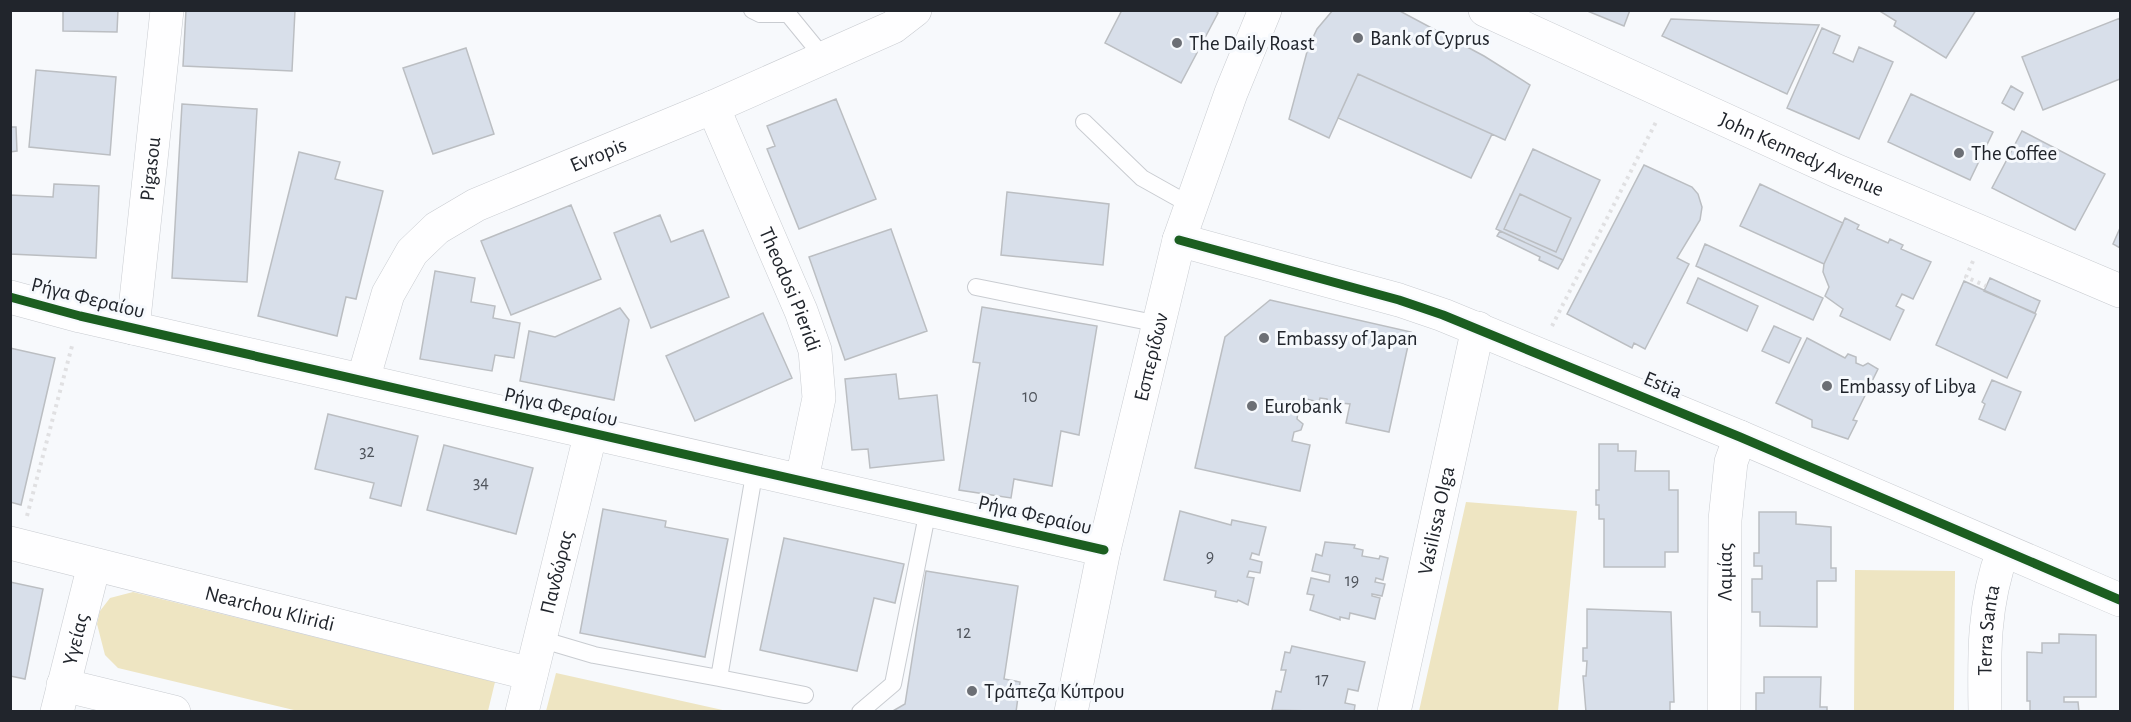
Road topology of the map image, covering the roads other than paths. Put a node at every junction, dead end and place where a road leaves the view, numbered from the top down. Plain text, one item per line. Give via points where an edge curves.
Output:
1 (167, 10) edge
2 (752, 10) edge
3 (1265, 10) edge
4 (1485, 10) edge
5 (896, 16) edge
6 (824, 58) junction
7 (713, 107) junction
8 (1084, 122) dead end
9 (1192, 206) junction
10 (1179, 240) junction
11 (976, 286) dead end
12 (2121, 291) edge
13 (10, 297) edge
14 (1159, 324) junction
15 (133, 328) junction
16 (1478, 328) junction
17 (363, 380) junction
18 (591, 432) junction
19 (1740, 437) junction
20 (755, 469) junction
21 (802, 479) junction
22 (928, 510) junction
23 (15, 544) edge
24 (1104, 549) junction
25 (2002, 550) junction
26 (93, 566) junction
27 (2121, 600) edge
28 (540, 639) junction
29 (531, 674) junction
30 (718, 678) junction
31 (805, 695) dead end
32 (60, 698) edge
33 (174, 711) edge
34 (522, 711) edge
35 (860, 711) edge
36 (1071, 711) edge
37 (1394, 711) edge
38 (1724, 711) edge
39 (1985, 711) edge

1 - 15 street, Pigasou
2 - 6 lane via 760,14 788,14
3 - 9 street, Εσπερίδων
4 - 12 street, John Kennedy Avenue via 1837,171
5 - 6 street, Evropis
6 - 7 street, Evropis
7 - 17 street, Evropis via 476,205 436,228 412,252 388,294
7 - 21 street, Theodosi Pieridi via 815,350 819,398
8 - 9 lane via 1142,178
9 - 10 street, Εσπερίδων
10 - 14 street, Εσπερίδων
10 - 16 street, Estia via 1399,300
11 - 14 lane
13 - 15 street, Ρήγα Φεραίου
14 - 24 street, Εσπερίδων
15 - 17 street, Ρήγα Φεραίου
16 - 19 street, Estia
16 - 37 street, Vasilissa Olga
17 - 18 street, Ρήγα Φεραίου
18 - 20 street, Ρήγα Φεραίου
18 - 28 street, Πανδώρας
19 - 25 street, Estia
19 - 38 street, Λαμίας via 1731,462 1725,520
20 - 21 street, Ρήγα Φεραίου
20 - 30 lane
21 - 22 street, Ρήγα Φεραίου
22 - 24 street, Ρήγα Φεραίου
22 - 35 lane via 893,684
23 - 26 street, Nearchou Kliridi
24 - 36 street, Εσπερίδων
25 - 27 street, Estia
25 - 39 street, Terra Santa via 1988,602
26 - 29 street, Nearchou Kliridi
26 - 32 street, Υγείας
28 - 29 street, Πανδώρας
28 - 30 lane via 594,655
29 - 34 street, Πανδώρας
30 - 31 lane
32 - 33 street

